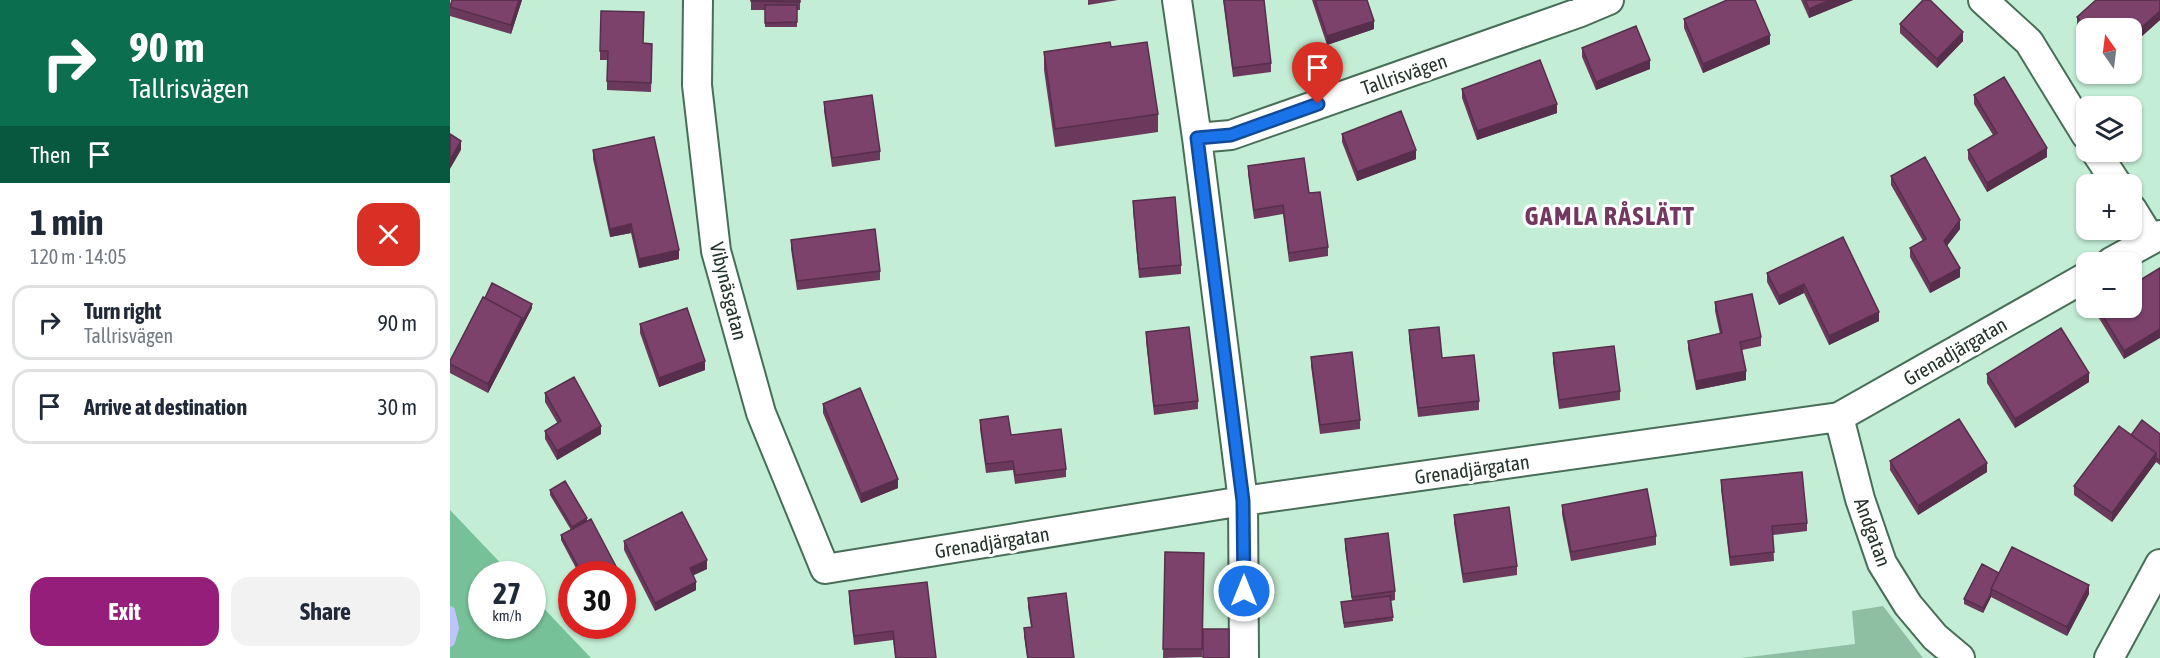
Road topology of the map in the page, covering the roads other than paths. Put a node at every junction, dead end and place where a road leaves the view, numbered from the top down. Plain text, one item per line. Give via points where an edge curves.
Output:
1 (698, 0) edge
2 (1177, 0) edge
3 (1609, 0) edge
4 (1983, 0) edge
5 (2076, 118) edge
6 (1197, 138) junction
7 (2142, 221) edge
8 (2155, 237) edge
9 (2129, 252) edge
10 (2076, 283) edge
11 (1839, 417) junction
12 (1243, 501) junction
13 (2160, 564) edge
14 (825, 569) joint
15 (1244, 658) edge
16 (1960, 658) edge
17 (2109, 658) edge

1 - 14 street, Vibynäsgatan via 697,85 716,251 762,413
2 - 6 street
3 - 6 street, Tallrisvägen via 1231,135
4 - 5 street via 2030,42
6 - 12 street
7 - 8 street
8 - 9 street
10 - 11 street, Grenadjärgatan
11 - 12 street, Grenadjärgatan
11 - 16 street, Andgatan via 1860,499 1882,563 1908,605 1935,637
12 - 14 street, Grenadjärgatan
12 - 15 street
13 - 17 street

